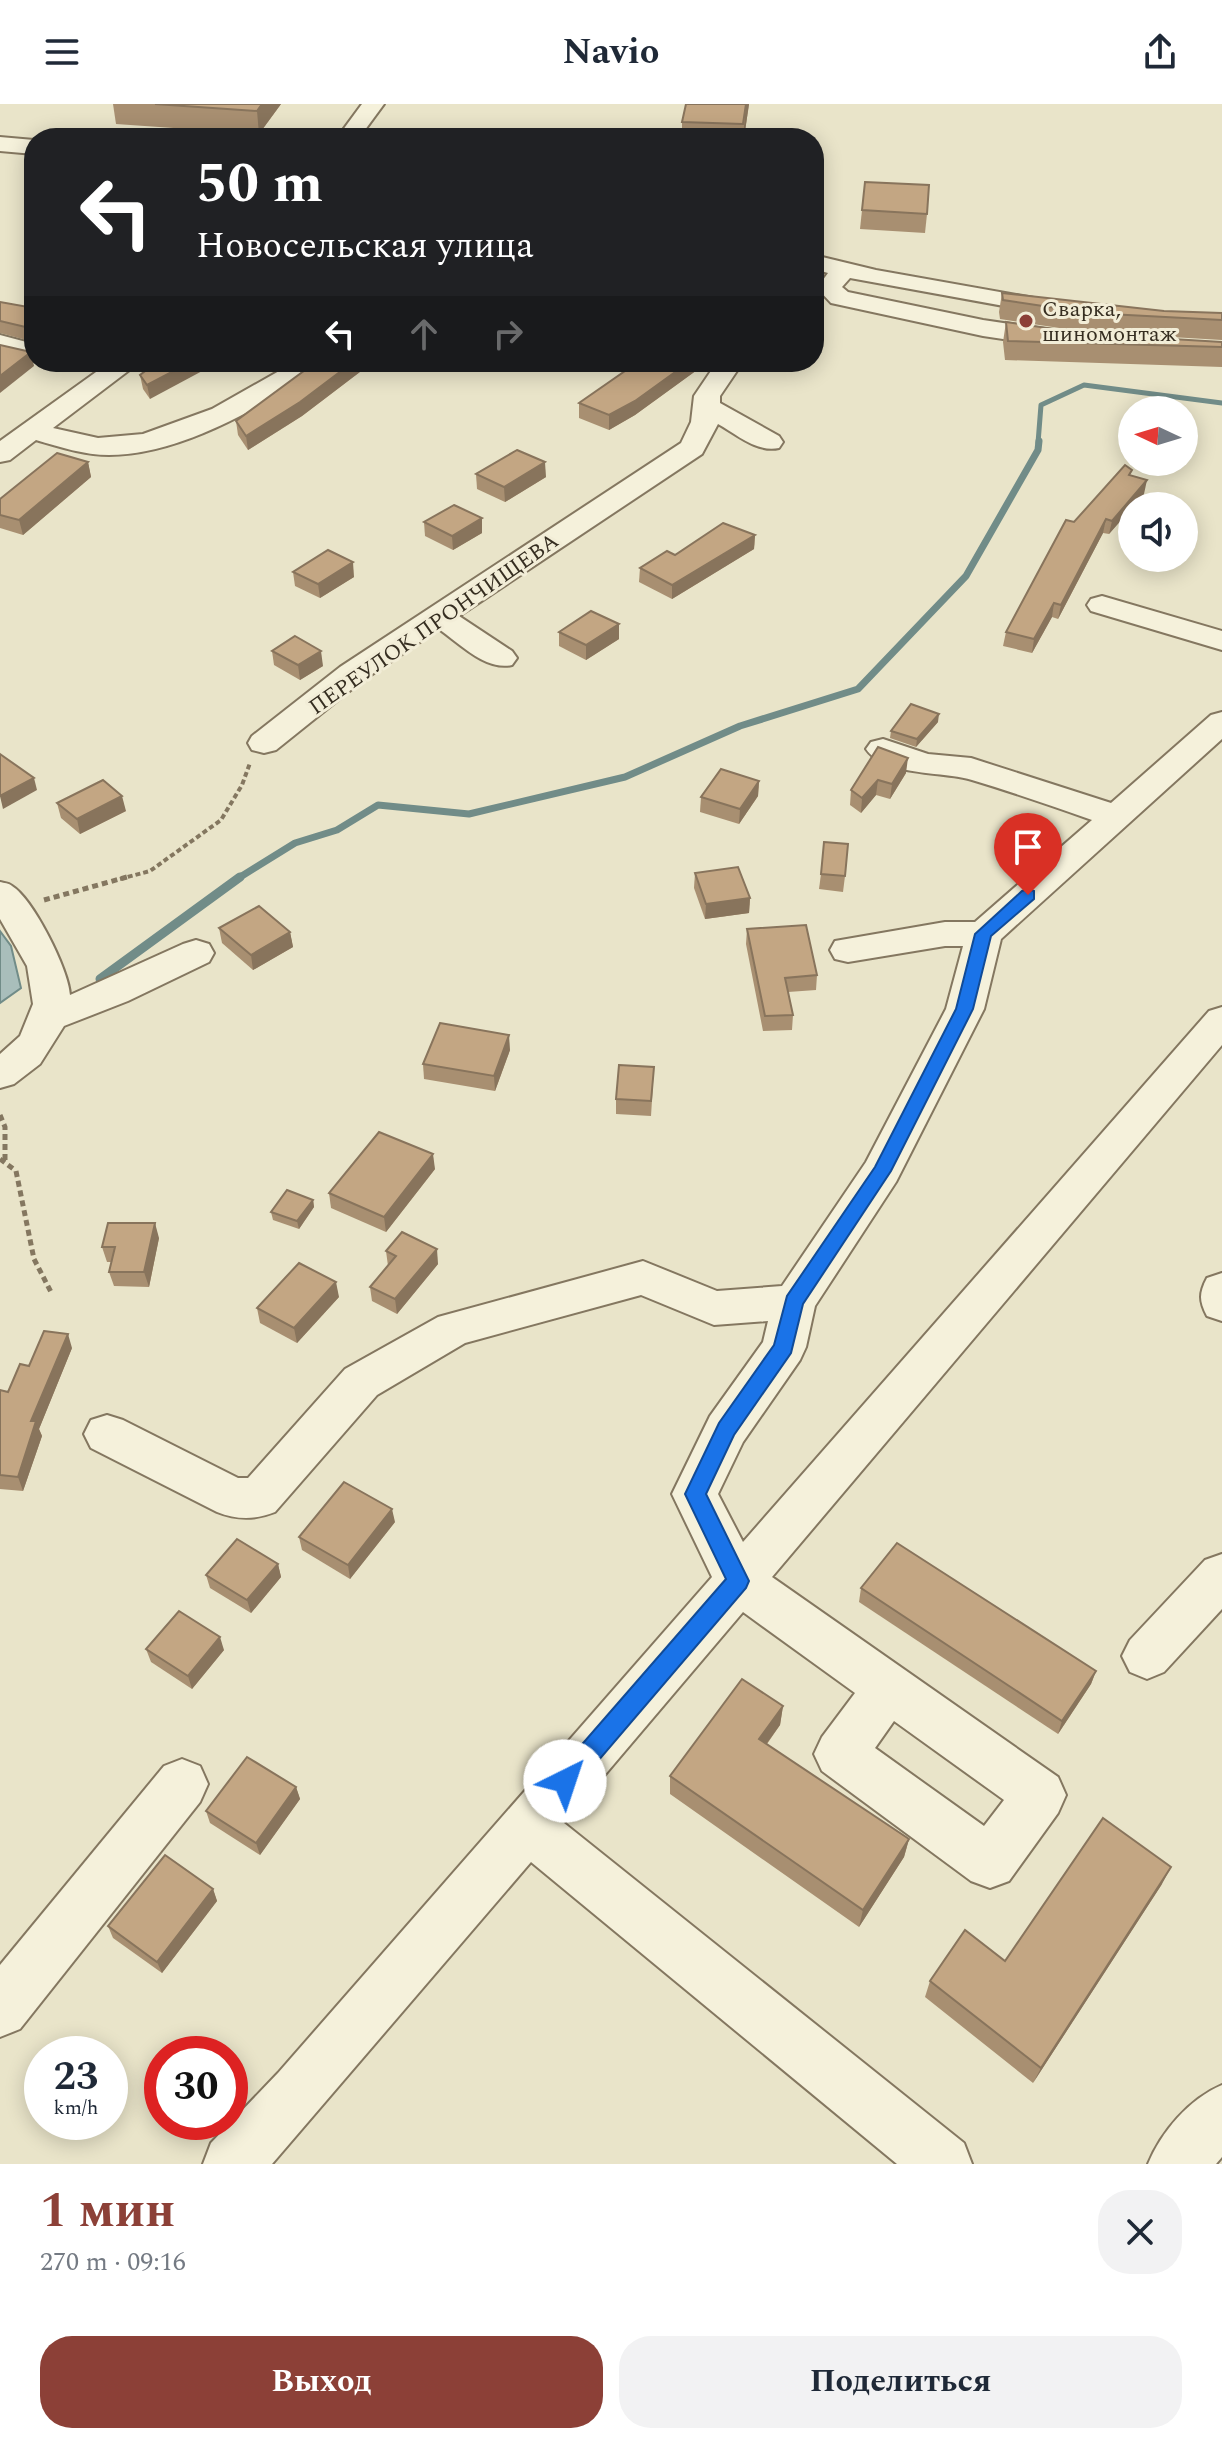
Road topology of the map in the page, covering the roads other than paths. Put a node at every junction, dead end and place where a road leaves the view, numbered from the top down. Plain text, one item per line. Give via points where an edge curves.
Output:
1 (373, 104) edge
2 (355, 128) edge
3 (0, 144) edge
4 (24, 146) edge
5 (0, 165) edge
6 (24, 166) edge
7 (824, 264) edge
8 (844, 269) junction
9 (1078, 311) edge
10 (0, 343) edge
11 (1086, 343) edge
12 (24, 349) edge
13 (113, 372) edge
14 (298, 372) edge
15 (723, 372) edge
16 (706, 406) junction
17 (30, 430) junction
18 (769, 442) dead end
19 (0, 454) edge
20 (1102, 605) dead end
21 (438, 615) junction
22 (1222, 641) edge
23 (501, 658) dead end
24 (1222, 722) edge
25 (264, 743) road end
26 (883, 749) edge
27 (1116, 816) junction
28 (17, 898) edge
29 (984, 934) junction
30 (848, 950) dead end
31 (196, 953) dead end
32 (48, 1018) junction
33 (1222, 1020) edge
34 (0, 1074) edge
35 (1222, 1290) edge
36 (794, 1302) junction
37 (1222, 1304) edge
38 (107, 1434) dead end
39 (1222, 1575) edge
40 (738, 1581) junction
41 (1147, 1656) dead end
42 (887, 1690) dead end
43 (182, 1784) dead end
44 (527, 1826) junction
45 (0, 2009) edge
46 (1220, 2122) edge
47 (232, 2164) edge
48 (943, 2164) edge
49 (1177, 2164) edge

1 - 2 street
3 - 4 street
5 - 6 street
7 - 8 street
8 - 9 street
8 - 11 street via 829,288 840,298
10 - 12 street
13 - 17 street
14 - 17 street via 222,414 120,446 90,445
15 - 16 street, ПЕРЕУЛОК ПРОНЧИЩЕВА
16 - 18 street
16 - 21 street, ПЕРЕУЛОК ПРОНЧИЩЕВА via 705,422 692,448
17 - 19 street
20 - 22 street
21 - 23 street
21 - 25 street, ПЕРЕУЛОК ПРОНЧИЩЕВА via 351,674
24 - 27 street
26 - 27 street via 923,764 971,768
27 - 29 street
28 - 32 street via 43,952 53,994
29 - 30 street via 945,934
29 - 36 street via 965,1009 882,1171
31 - 32 street
32 - 34 street via 33,1047
33 - 40 street
35 - 37 street
36 - 38 street via 714,1308 643,1278 453,1329 361,1382 259,1498 233,1498
36 - 40 street via 784,1347 726,1430 695,1494
39 - 41 street
40 - 42 street
40 - 44 street
43 - 45 street
44 - 47 street
44 - 48 street
46 - 49 street

